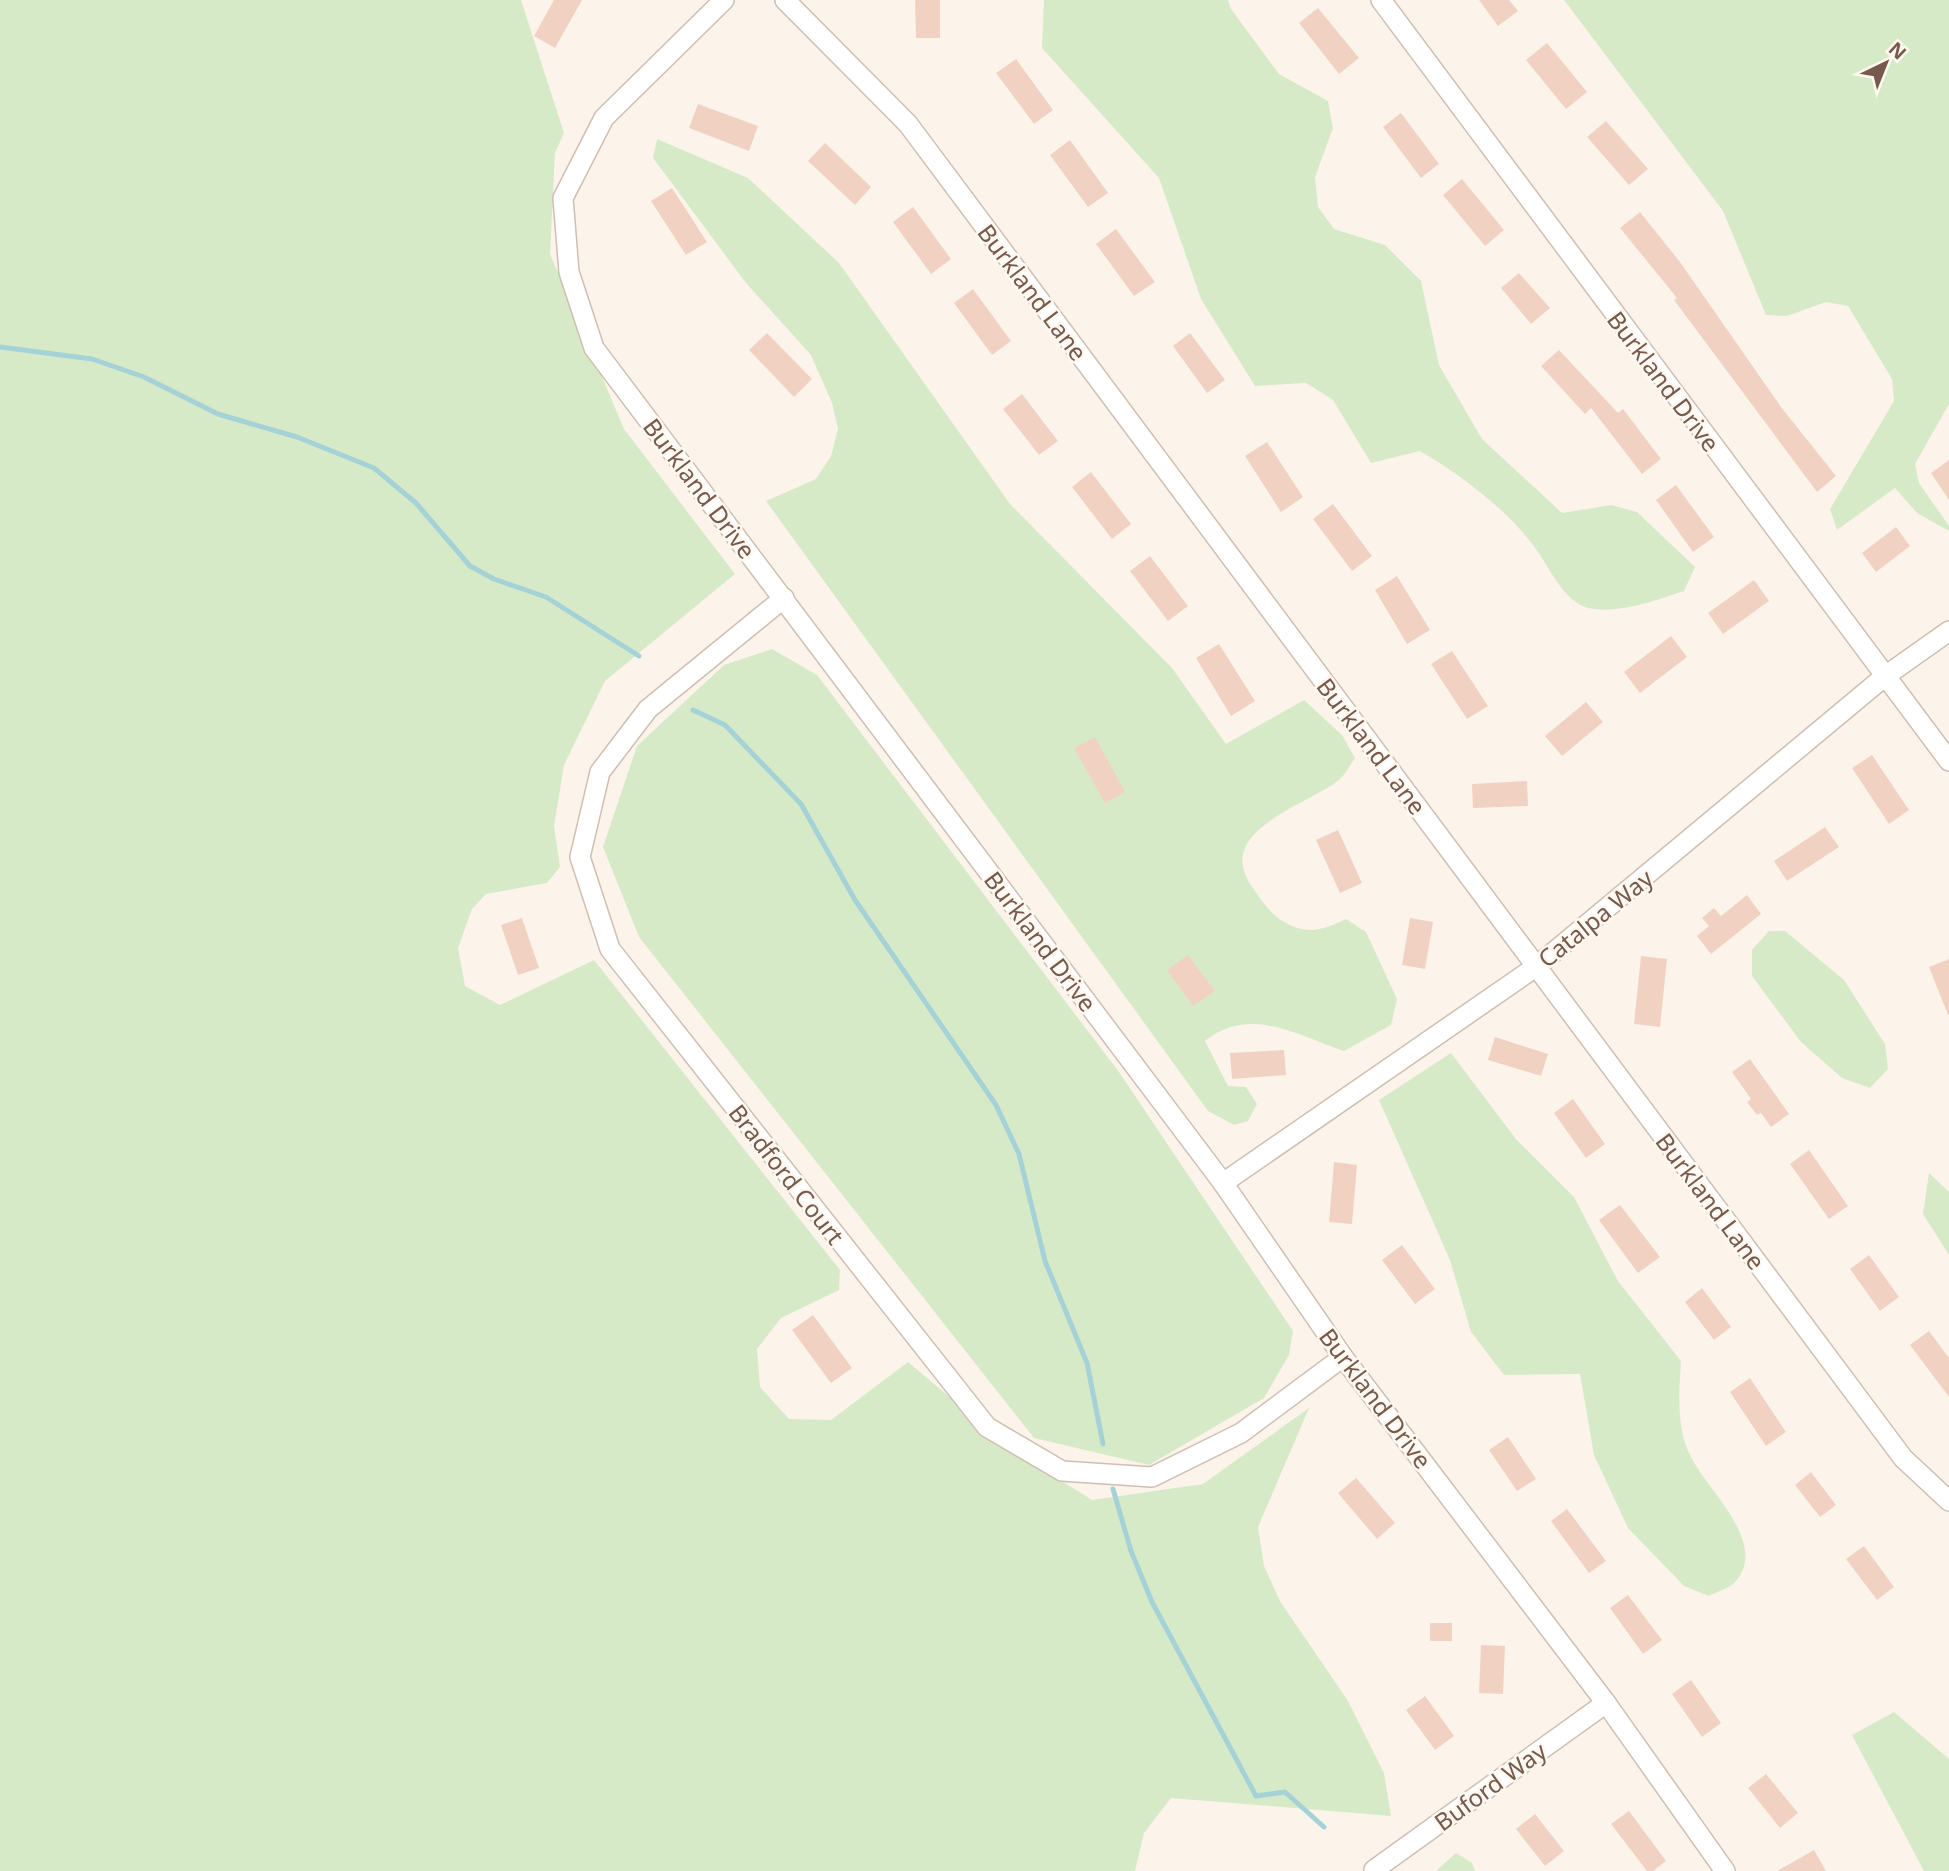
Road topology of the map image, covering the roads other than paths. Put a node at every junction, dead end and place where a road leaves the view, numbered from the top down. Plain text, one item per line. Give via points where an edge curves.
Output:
1 (724, 0) edge
2 (785, 0) edge
3 (1381, 0) edge
4 (784, 598) junction
5 (1949, 631) edge
6 (1884, 677) junction
7 (1949, 761) edge
8 (1537, 966) junction
9 (1223, 1183) junction
10 (1343, 1357) junction
11 (1949, 1502) edge
12 (1606, 1703) junction
13 (1374, 1870) edge
14 (1725, 1871) edge

1 - 4 street, Burkland Drive via 604,118 563,198 569,272 594,348
2 - 8 street, Burkland Lane via 908,124
3 - 6 street, Burkland Drive
4 - 9 street, Burkland Drive
4 - 10 street, Bradford Court via 648,709 600,772 580,858 610,949 987,1427 1062,1471 1152,1477 1241,1433
5 - 6 street, Catalpa Way
6 - 7 street, Burkland Drive
6 - 8 street, Catalpa Way
8 - 9 street, Catalpa Way
8 - 11 street, Burkland Lane via 1903,1458
9 - 10 street, Burkland Drive
10 - 12 street, Burkland Drive
12 - 13 street, Buford Way
12 - 14 street, Burkland Drive

